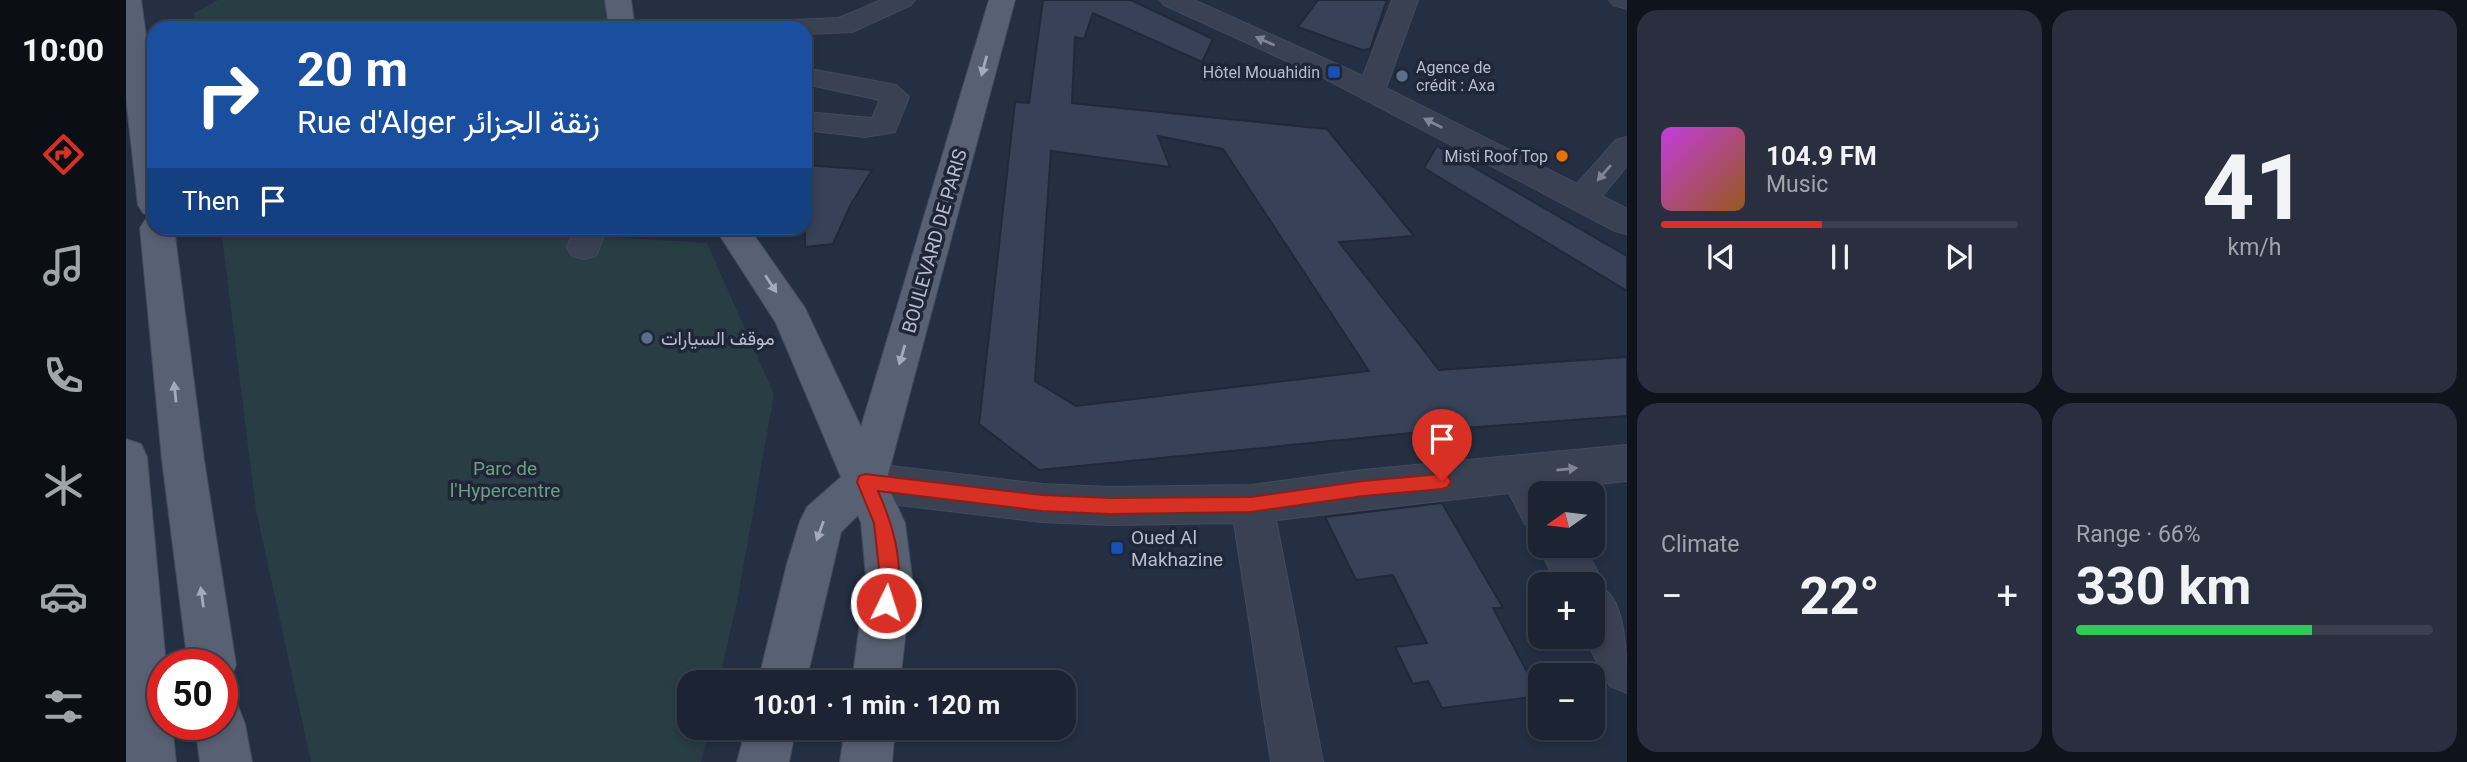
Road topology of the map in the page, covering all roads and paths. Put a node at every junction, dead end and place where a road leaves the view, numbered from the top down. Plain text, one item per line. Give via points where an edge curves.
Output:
1 (128, 0) edge
2 (618, 0) edge
3 (902, 0) edge
4 (1173, 0) edge
5 (1405, 0) edge
6 (996, 1) edge
7 (621, 21) edge
8 (812, 26) edge
9 (812, 77) edge
10 (1371, 91) junction
11 (812, 122) edge
12 (1627, 147) edge
13 (147, 150) edge
14 (1581, 200) junction
15 (1627, 223) edge
16 (158, 235) edge
17 (737, 235) edge
18 (126, 457) edge
19 (1627, 463) edge
20 (1567, 481) edge
21 (865, 482) junction
22 (1528, 492) edge
23 (1251, 505) junction
24 (1605, 629) edge
25 (210, 649) edge
26 (1627, 669) edge
27 (785, 670) edge
28 (877, 670) edge
29 (223, 740) edge
30 (769, 740) edge
31 (869, 740) edge
32 (150, 762) edge
33 (226, 762) edge
34 (764, 762) edge
35 (866, 762) edge
36 (1297, 762) edge

1 - 13 main road
2 - 7 main road
3 - 8 street via 843,26
10 -> 4 street
5 - 10 street
6 -> 21 main road, BOULEVARD DE PARIS
9 - 11 street via 886,91 895,97 884,125 865,128
14 -> 10 street
12 -> 14 street
14 - 15 street
25 -> 16 main road
17 -> 21 main road via 792,318
18 - 32 main road
20 -> 19 street
21 - 23 street via 1042,503
21 -> 27 main road via 822,521
21 - 28 main road via 883,523 889,577
22 - 23 street via 1363,489
23 - 36 street
24 - 26 street
29 - 33 main road
30 - 34 main road
31 - 35 main road

